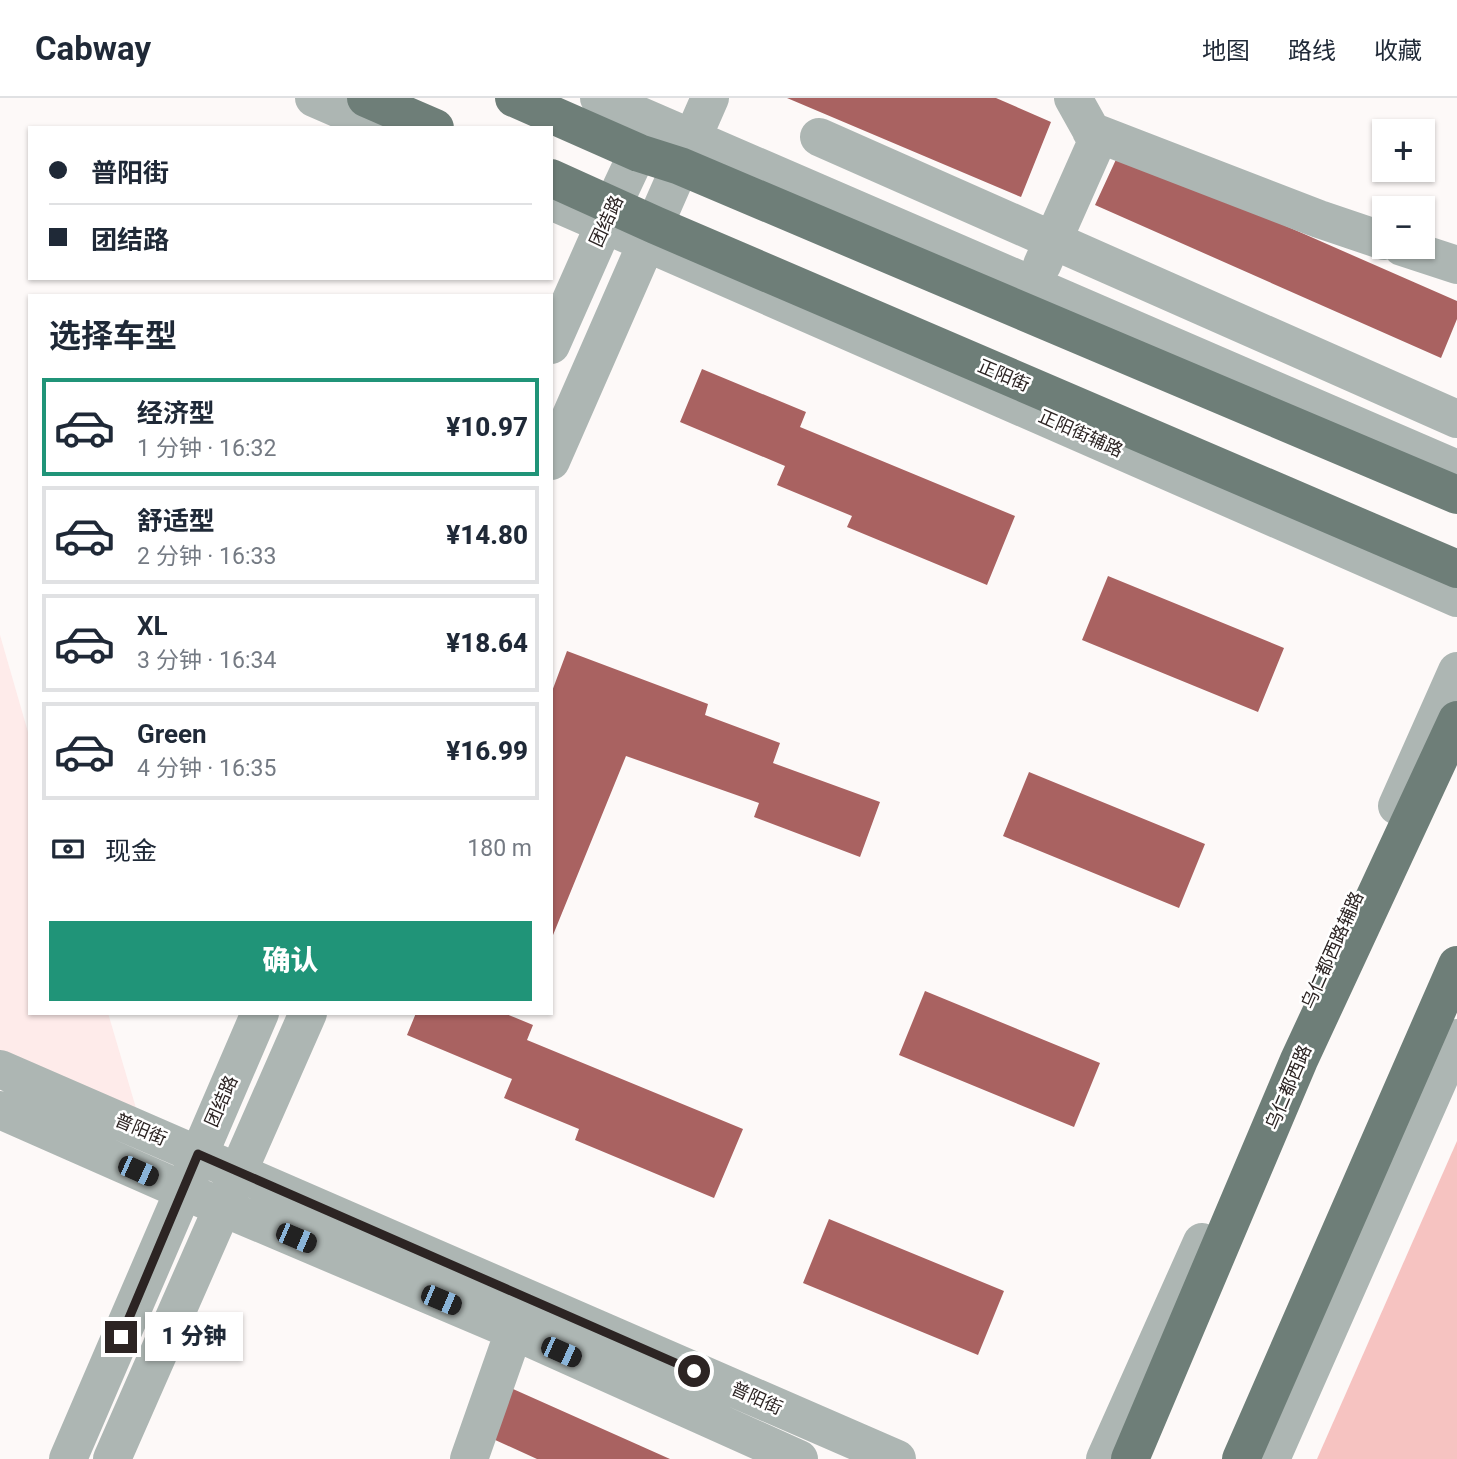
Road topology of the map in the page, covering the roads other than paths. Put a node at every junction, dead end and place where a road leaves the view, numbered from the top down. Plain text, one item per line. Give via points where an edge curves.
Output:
1 (314, 98) edge
2 (366, 98) edge
3 (514, 98) edge
4 (599, 98) edge
5 (710, 98) edge
6 (1082, 114) edge
7 (652, 124) edge
8 (378, 126) edge
9 (430, 126) edge
10 (819, 138) dead end
11 (686, 152) junction
12 (553, 179) edge
13 (553, 201) edge
14 (608, 215) junction
15 (651, 234) junction
16 (1372, 237) edge
17 (1053, 241) junction
18 (1435, 258) edge
19 (1457, 265) edge
20 (1033, 286) junction
21 (553, 340) edge
22 (1457, 419) edge
23 (553, 456) edge
24 (1457, 469) edge
25 (1457, 495) edge
26 (1457, 569) edge
27 (1457, 598) edge
28 (1457, 671) edge
29 (1457, 720) edge
30 (1457, 965) edge
31 (259, 1015) edge
32 (307, 1015) edge
33 (1457, 1038) edge
34 (0, 1069) edge
35 (0, 1110) edge
36 (198, 1154) junction
37 (238, 1172) junction
38 (184, 1191) junction
39 (223, 1208) junction
40 (514, 1331) junction
41 (68, 1459) edge
42 (113, 1459) edge
43 (468, 1459) edge
44 (799, 1459) edge
45 (897, 1459) edge
46 (1105, 1459) edge
47 (1130, 1459) edge
48 (1241, 1459) edge
49 (1271, 1459) edge

1 - 8 street
2 - 9 main road
3 - 7 main road
4 - 7 street
5 - 11 street
6 - 16 street via 1319,219
6 - 17 street via 1097,141
7 - 11 main road
7 - 14 street, 团结路
10 - 17 street
11 - 15 street
11 - 20 street
11 - 25 main road
12 - 14 main road, 正阳街
13 - 14 street
14 - 15 main road, 正阳街
14 - 21 street, 团结路
15 - 23 street
15 - 26 main road, 正阳街
15 - 27 street, 正阳街辅路
17 - 20 street
17 - 22 street
18 - 19 street
20 - 24 street
28 - 46 street, 乌仁都西路辅路
29 - 47 main road, 乌仁都西路 via 1299,1060
30 - 48 main road
31 - 36 street, 团结路
32 - 37 street
33 - 49 street
34 - 36 street, 普阳街
35 - 38 street
36 - 37 street, 普阳街
36 - 38 street, 团结路
37 - 39 street
37 - 45 street, 普阳街
38 - 39 street
38 - 41 street, 团结路
39 - 40 street
39 - 42 street
40 - 43 street
40 - 44 street

